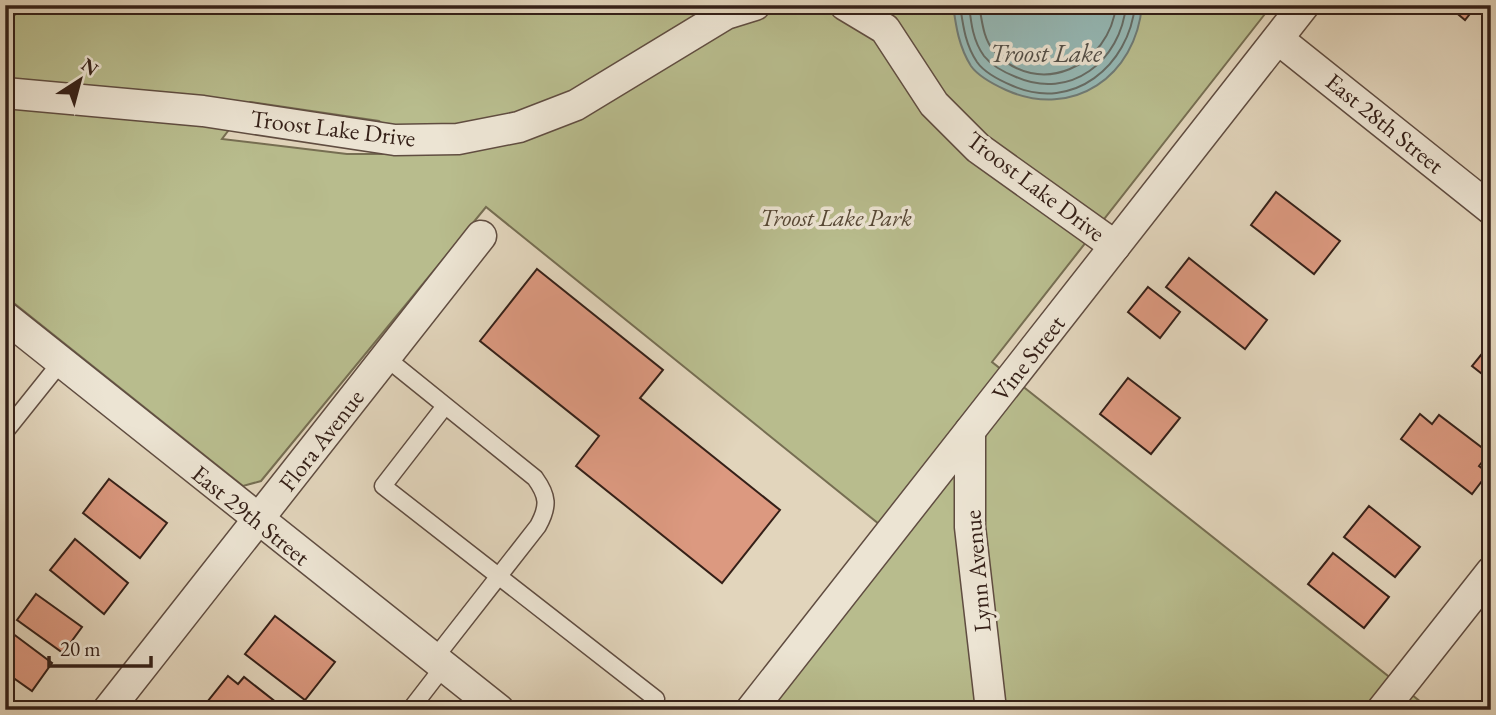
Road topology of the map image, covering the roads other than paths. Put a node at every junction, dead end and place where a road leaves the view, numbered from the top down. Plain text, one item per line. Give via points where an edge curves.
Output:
1 (755, 5) edge
2 (845, 5) edge
3 (1304, 5) edge
4 (1278, 38) junction
5 (5, 93) edge
6 (1491, 209) edge
7 (481, 236) dead end
8 (1115, 246) junction
9 (5, 317) edge
10 (385, 357) junction
11 (61, 362) junction
12 (445, 406) junction
13 (970, 431) junction
14 (5, 432) edge
15 (257, 520) junction
16 (1491, 572) edge
17 (499, 575) junction
18 (439, 663) junction
19 (656, 699) dead end
20 (108, 710) edge
21 (410, 710) edge
22 (499, 710) edge
23 (751, 710) edge
24 (991, 710) edge
25 (1382, 710) edge

1 - 5 street, Troost Lake Drive via 726,13 576,105 519,127 458,139 395,140 203,111
2 - 8 street, Troost Lake Drive via 885,29 934,104 978,148
3 - 4 street, Vine Street
4 - 6 street, East 28th Street
4 - 8 street, Vine Street
7 - 10 street, Flora Avenue
8 - 13 street, Vine Street
9 - 11 street, East 29th Street
10 - 12 lane
10 - 15 street, Flora Avenue
11 - 14 lane
11 - 15 street, East 29th Street
12 - 17 lane via 535,478 547,493 546,511 538,526
12 - 17 lane via 383,486
13 - 23 street, Vine Street
13 - 24 street, Lynn Avenue via 970,527
15 - 18 street, East 29th Street
15 - 20 street, Flora Avenue
16 - 25 street
17 - 18 lane
17 - 19 lane
18 - 21 lane
18 - 22 street, East 29th Street

